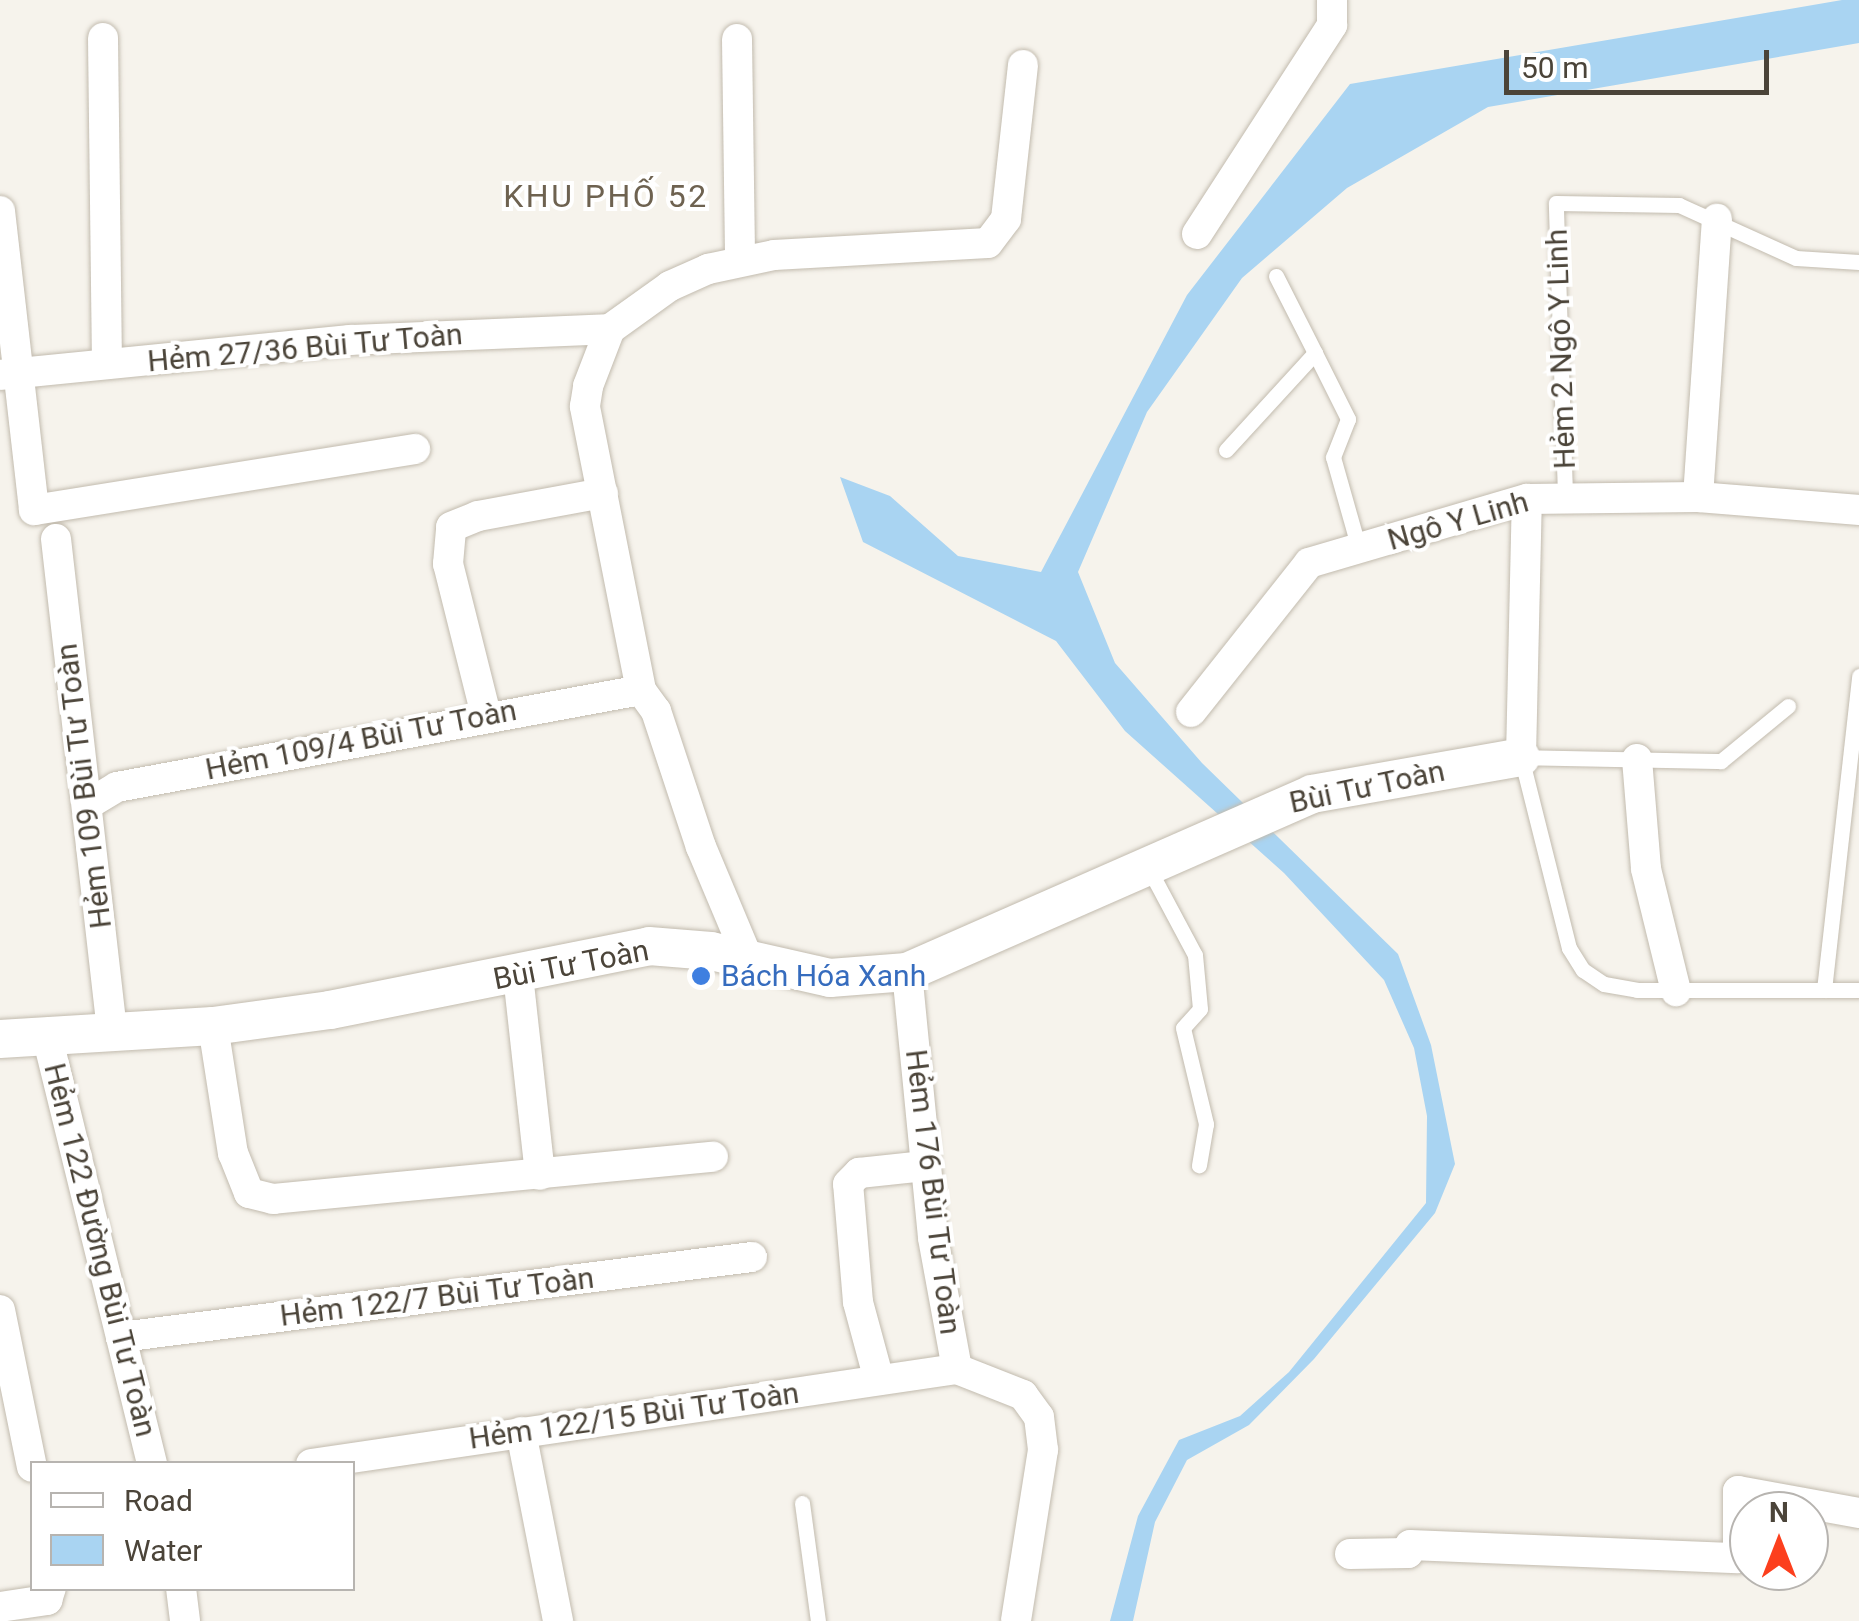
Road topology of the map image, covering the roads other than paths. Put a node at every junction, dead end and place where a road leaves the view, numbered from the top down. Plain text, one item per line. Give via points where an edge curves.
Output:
1 (1332, 0) edge
2 (103, 38) dead end
3 (737, 40) dead end
4 (1023, 66) dead end
5 (0, 211) edge
6 (1717, 219) junction
7 (1197, 234) dead end
8 (740, 260) junction
9 (1859, 262) edge
10 (1276, 276) dead end
11 (610, 328) junction
12 (1315, 353) junction
13 (107, 364) junction
14 (9, 374) edge
15 (415, 449) dead end
16 (1226, 450) dead end
17 (603, 493) junction
18 (1565, 495) junction
19 (1698, 498) junction
20 (1527, 499) junction
21 (1859, 510) edge
22 (56, 539) dead end
23 (1359, 549) junction
24 (1859, 676) edge
25 (640, 690) junction
26 (1788, 706) dead end
27 (1191, 712) dead end
28 (486, 715) junction
29 (1521, 757) junction
30 (1636, 759) junction
31 (87, 805) junction
32 (1155, 860) junction
33 (749, 961) junction
34 (906, 972) junction
35 (518, 975) junction
36 (1824, 990) junction
37 (1859, 990) edge
38 (1676, 991) junction
39 (213, 1026) junction
40 (112, 1032) junction
41 (48, 1036) junction
42 (0, 1040) edge
43 (713, 1157) dead end
44 (1200, 1165) dead end
45 (925, 1166) junction
46 (540, 1175) junction
47 (752, 1258) dead end
48 (0, 1310) edge
49 (121, 1337) junction
50 (957, 1369) junction
51 (879, 1380) junction
52 (521, 1432) junction
53 (31, 1461) edge
54 (151, 1461) edge
55 (331, 1461) edge
56 (802, 1503) dead end
57 (1859, 1513) edge
58 (1350, 1554) dead end
59 (50, 1591) edge
60 (181, 1591) edge
61 (0, 1607) edge
62 (1018, 1610) edge
63 (184, 1621) edge
64 (558, 1621) edge
65 (818, 1621) edge

1 - 7 street via 1332,25
2 - 13 street
3 - 8 street
4 - 8 street via 1000,232 988,243
5 - 14 street
6 - 9 lane via 1796,258
6 - 18 lane, Hẻm 2 Ngô Y Linh via 1679,206 1556,203
6 - 19 street
8 - 11 street via 670,286
10 - 12 lane
11 - 13 street, Hẻm 27/36 Bùi Tư Toàn via 350,340
11 - 17 street via 585,406
12 - 16 lane
12 - 23 lane via 1348,418 1333,458
13 - 14 street, Hẻm 27/36 Bùi Tư Toàn
14 - 15 street via 34,510
17 - 25 street
17 - 28 street via 478,516 452,528 448,564
18 - 19 street, Ngô Y Linh
18 - 20 street, Ngô Y Linh
19 - 21 street, Ngô Y Linh
20 - 23 street, Ngô Y Linh
20 - 29 street
22 - 31 street, Hẻm 109 Bùi Tư Toàn
23 - 27 street, Ngô Y Linh via 1309,564
24 - 36 lane
25 - 28 street, Hẻm 109/4 Bùi Tư Toàn
25 - 33 street via 656,710 700,846
26 - 30 lane via 1721,760
28 - 31 street, Hẻm 109/4 Bùi Tư Toàn via 117,787
29 - 30 lane
29 - 32 street, Bùi Tư Toàn via 1346,786 1274,808
29 - 38 lane via 1576,959 1604,984
30 - 38 street via 1646,870
31 - 40 street, Hẻm 109 Bùi Tư Toàn
32 - 34 street, Bùi Tư Toàn
32 - 44 lane via 1195,955 1200,1009 1183,1028 1206,1124
33 - 34 street, Bùi Tư Toàn via 830,978
33 - 35 street, Bùi Tư Toàn via 649,946
34 - 45 street, Hẻm 176 Bùi Tư Toàn
35 - 39 street, Bùi Tư Toàn
35 - 46 street
36 - 37 lane
36 - 38 lane
39 - 40 street, Bùi Tư Toàn
39 - 46 street via 240,1175 250,1193 273,1199
40 - 41 street, Bùi Tư Toàn
41 - 42 street, Bùi Tư Toàn
41 - 49 street, Hẻm 122 Đường Bùi Tư Toàn
43 - 46 street
45 - 50 street, Hẻm 176 Bùi Tư Toàn
45 - 51 street via 860,1173 848,1184 858,1302
47 - 49 street, Hẻm 122/7 Bùi Tư Toàn
48 - 53 street
49 - 54 street, Hẻm 122 Đường Bùi Tư Toàn
50 - 51 street, Hẻm 122/15 Bùi Tư Toàn
50 - 62 street, Hẻm 176 Bùi Tư Toàn via 1023,1394 1039,1418 1043,1450
51 - 52 street, Hẻm 122/15 Bùi Tư Toàn
52 - 55 street, Hẻm 122/15 Bùi Tư Toàn
52 - 64 street
56 - 65 lane
57 - 58 street via 1738,1491 1738,1558 1410,1545 1408,1554
59 - 61 street via 47,1600
60 - 63 street

